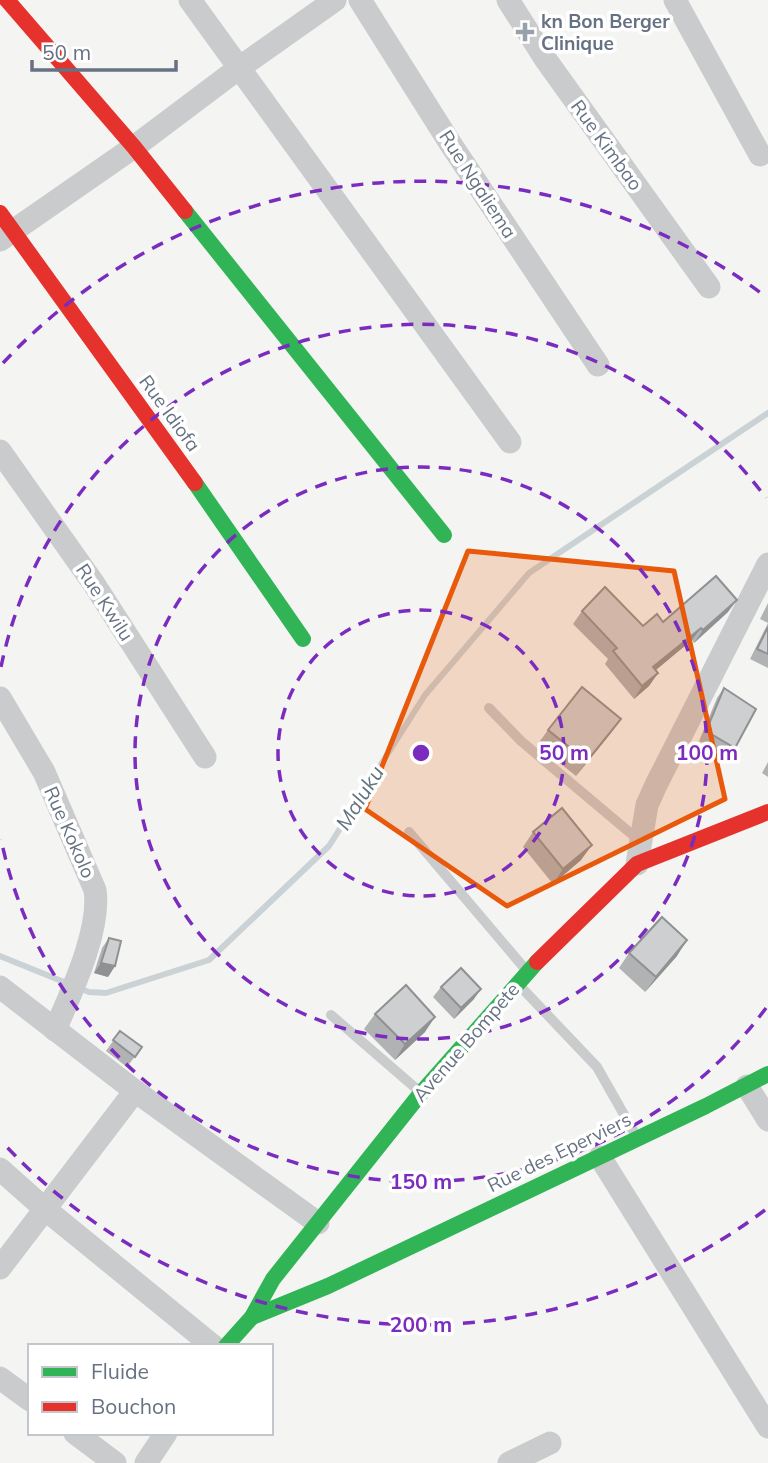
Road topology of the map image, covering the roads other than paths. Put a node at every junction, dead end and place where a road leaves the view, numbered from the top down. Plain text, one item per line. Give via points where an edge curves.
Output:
1 (7, 0) edge
2 (190, 0) edge
3 (335, 0) edge
4 (360, 0) edge
5 (508, 0) edge
6 (675, 0) edge
7 (239, 68) junction
8 (134, 147) junction
9 (760, 155) dead end
10 (5, 228) edge
11 (709, 287) dead end
12 (598, 366) dead end
13 (510, 442) dead end
14 (0, 451) edge
15 (444, 535) dead end
16 (768, 564) edge
17 (303, 639) dead end
18 (0, 698) edge
19 (489, 708) dead end
20 (205, 757) dead end
21 (768, 812) edge
22 (409, 832) dead end
23 (639, 853) junction
24 (522, 978) junction
25 (0, 987) edge
26 (331, 1015) dead end
27 (55, 1030) junction
28 (768, 1074) edge
29 (747, 1086) junction
30 (135, 1091) junction
31 (421, 1093) junction
32 (768, 1120) edge
33 (637, 1137) junction
34 (600, 1157) junction
35 (0, 1169) edge
36 (45, 1209) junction
37 (318, 1223) junction
38 (0, 1268) edge
39 (252, 1317) junction
40 (211, 1344) edge
41 (228, 1344) edge
42 (0, 1378) edge
43 (28, 1399) edge
44 (768, 1427) edge
45 (78, 1435) edge
46 (165, 1435) edge
47 (550, 1443) dead end
48 (115, 1463) edge
49 (146, 1463) edge
50 (509, 1463) edge

1 - 8 street
2 - 7 street
3 - 7 street
4 - 12 street, Rue Ngaliema
5 - 11 street, Rue Kimbao
6 - 9 street
7 - 8 street
7 - 13 street
8 - 10 street
8 - 15 street
10 - 17 street, Rue Idiofa via 203,494
14 - 20 street, Rue Kwilu via 94,584
16 - 23 street via 647,805
18 - 27 street, Rue Kokolo via 44,772 92,879 97,904 75,983
19 - 23 lane
21 - 23 street, Avenue Bompete
22 - 24 lane
23 - 24 street, Avenue Bompete
24 - 31 street, Avenue Bompete
24 - 33 lane via 597,1067
25 - 27 street
26 - 31 lane
27 - 30 street
28 - 29 street, Rue des Eperviers
29 - 32 street
29 - 33 street, Rue des Eperviers
30 - 36 street
30 - 37 street
31 - 37 street, Avenue Bompete
33 - 34 street, Rue des Eperviers
34 - 39 street, Rue des Eperviers via 328,1286
34 - 44 street
35 - 36 street
36 - 38 street
36 - 40 street
37 - 39 street, Avenue Bompete via 265,1290
39 - 41 street, Avenue Bompete
42 - 43 street
45 - 48 street
46 - 49 street
47 - 50 street

